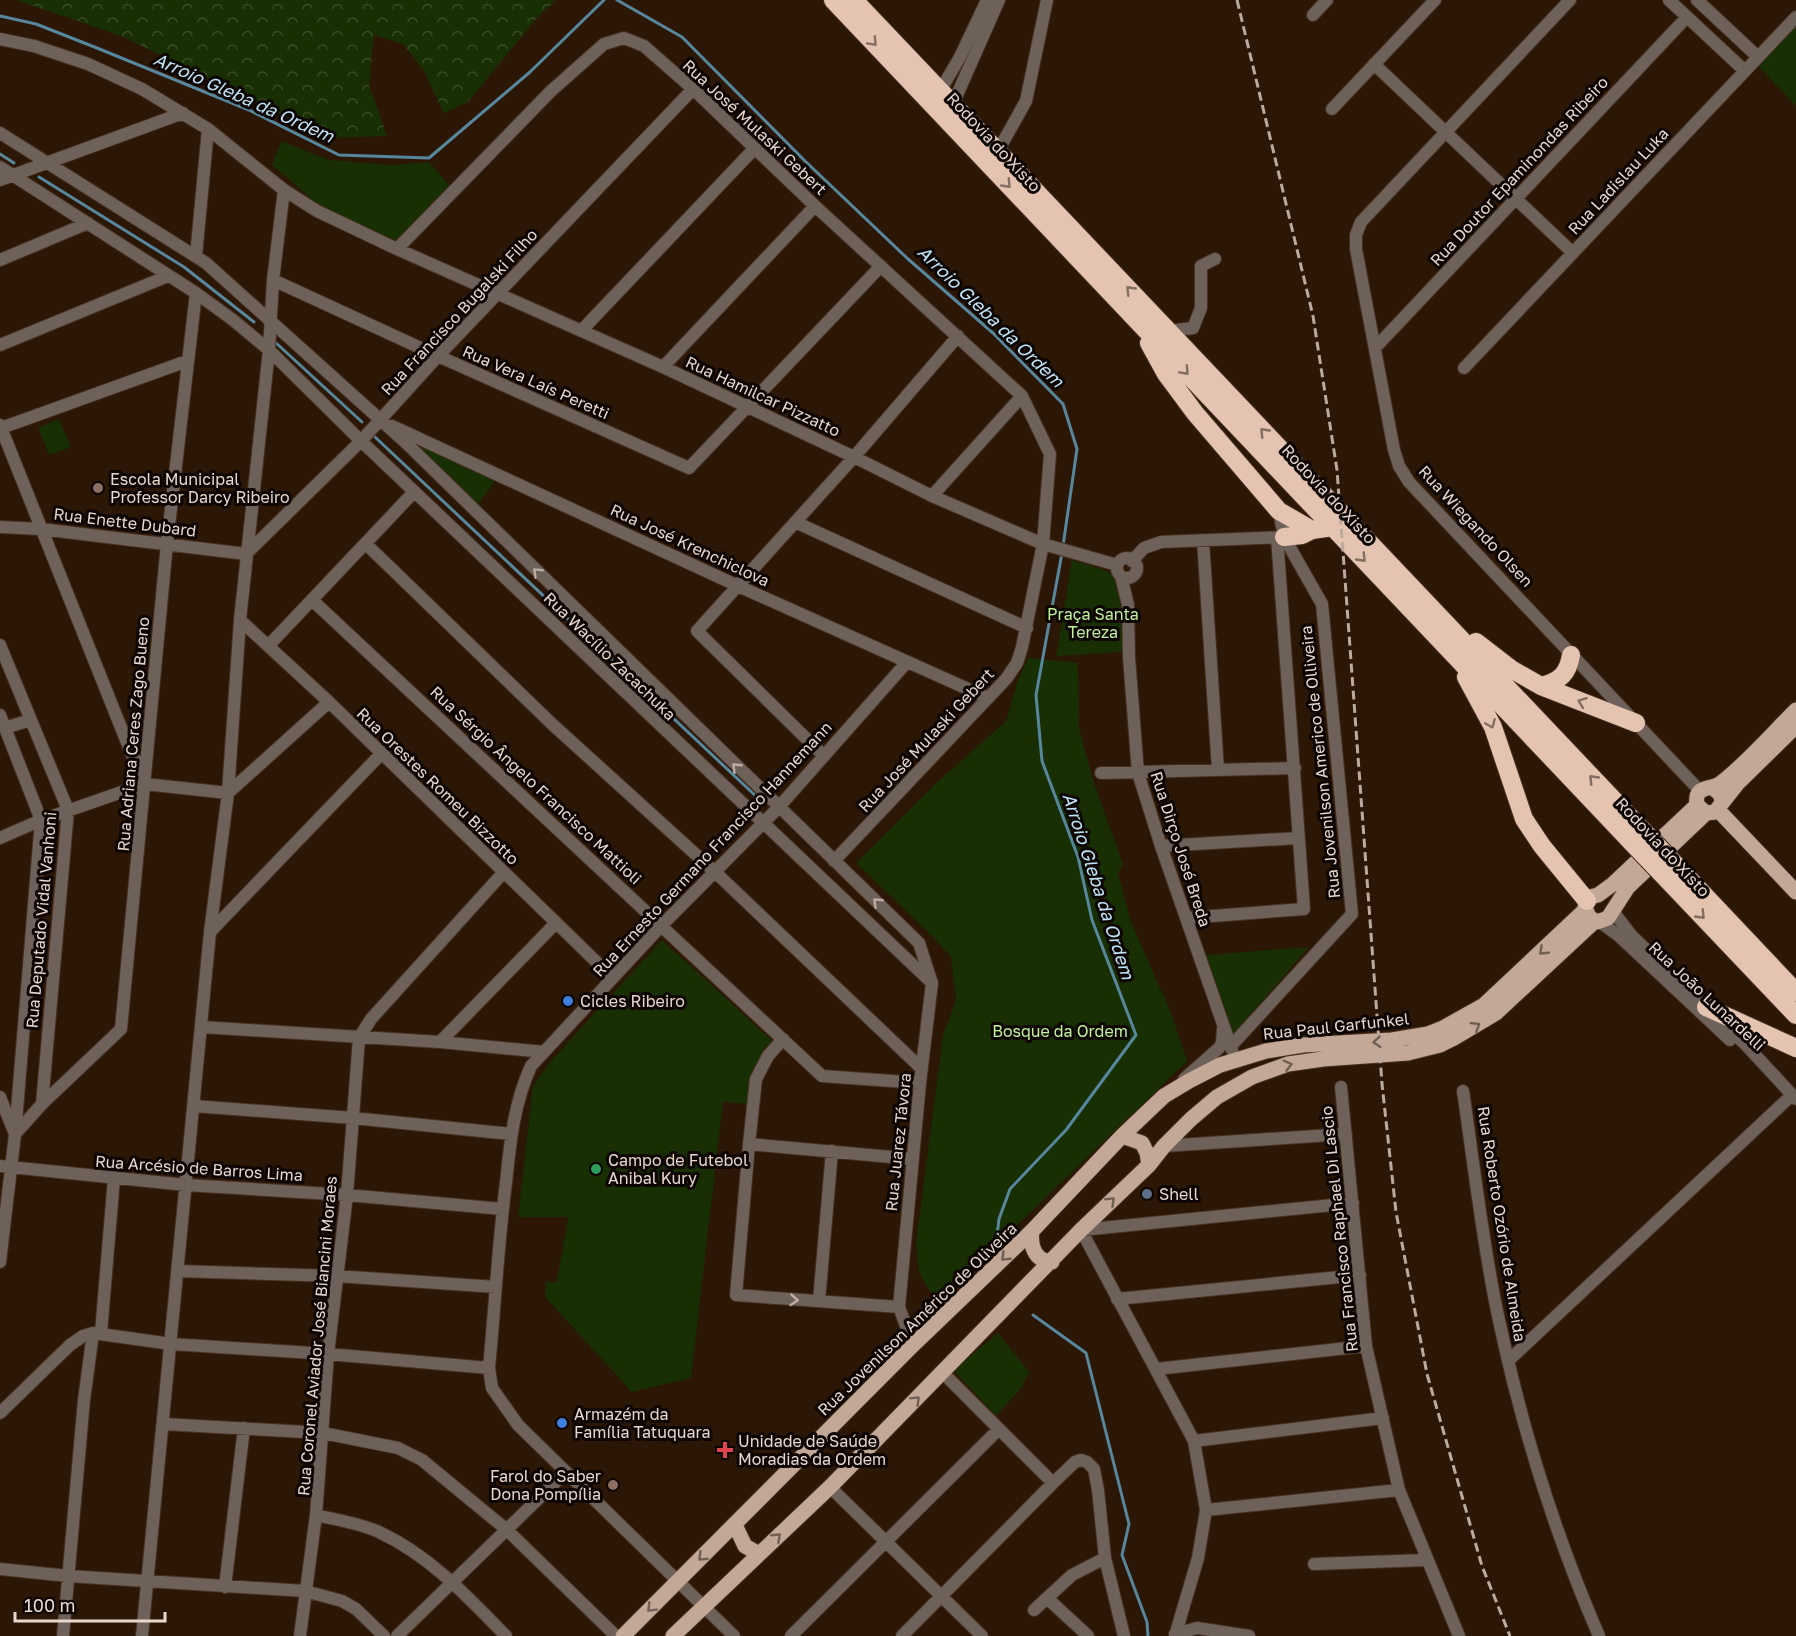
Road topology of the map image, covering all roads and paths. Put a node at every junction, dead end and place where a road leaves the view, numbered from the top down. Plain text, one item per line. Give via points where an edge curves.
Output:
1 (833, 0) edge
2 (854, 0) edge
3 (987, 0) edge
4 (999, 0) edge
5 (1047, 0) edge
6 (1327, 0) edge
7 (1435, 0) edge
8 (1570, 0) edge
9 (1669, 0) edge
10 (1700, 1) edge
11 (1313, 15) dead end
12 (1687, 17) junction
13 (1796, 17) edge
14 (0, 39) edge
15 (1758, 57) junction
16 (1374, 64) junction
17 (1745, 71) junction
18 (693, 89) junction
19 (946, 97) junction
20 (1332, 109) dead end
21 (183, 113) junction
22 (207, 129) junction
23 (1446, 132) junction
24 (0, 133) edge
25 (754, 149) junction
26 (998, 151) junction
27 (46, 163) junction
28 (0, 167) edge
29 (13, 175) junction
30 (0, 180) edge
31 (284, 190) junction
32 (1516, 198) junction
33 (815, 206) junction
34 (88, 223) junction
35 (398, 249) junction
36 (1573, 253) junction
37 (196, 256) junction
38 (1215, 259) dead end
39 (0, 260) edge
40 (881, 266) junction
41 (168, 276) junction
42 (273, 280) junction
43 (196, 293) junction
44 (499, 294) junction
45 (270, 320) junction
46 (1137, 320) junction
47 (581, 331) junction
48 (1168, 331) junction
49 (958, 336) junction
50 (0, 345) edge
51 (1375, 348) junction
52 (269, 350) junction
53 (438, 357) junction
54 (187, 361) junction
55 (663, 367) junction
56 (1464, 368) dead end
57 (1022, 396) junction
58 (747, 406) junction
59 (380, 420) junction
60 (1, 427) edge
61 (361, 441) junction
62 (854, 457) junction
63 (414, 492) junction
64 (932, 496) junction
65 (1279, 511) junction
66 (795, 522) junction
67 (0, 526) edge
68 (1333, 527) junction
69 (41, 529) junction
70 (1312, 530) junction
71 (1281, 537) junction
72 (1203, 540) junction
73 (167, 543) junction
74 (366, 543) junction
75 (1046, 545) junction
76 (246, 554) junction
77 (1134, 567) junction
78 (1119, 571) junction
79 (736, 585) junction
80 (312, 600) junction
81 (1128, 605) junction
82 (1434, 611) junction
83 (240, 620) junction
84 (1027, 628) junction
85 (0, 645) edge
86 (268, 645) junction
87 (1454, 654) junction
88 (1571, 655) junction
89 (907, 662) junction
90 (1541, 686) junction
91 (988, 698) junction
92 (329, 702) junction
93 (1796, 711) edge
94 (0, 715) edge
95 (30, 720) junction
96 (1636, 723) junction
97 (1796, 726) edge
98 (5, 728) junction
99 (381, 754) junction
100 (824, 756) junction
101 (1295, 768) junction
102 (1218, 770) junction
103 (1101, 773) dead end
104 (1137, 773) junction
105 (145, 780) junction
106 (228, 793) junction
107 (1709, 802) junction
108 (778, 808) junction
109 (68, 810) junction
110 (41, 820) junction
111 (762, 824) junction
112 (0, 838) edge
113 (1299, 838) junction
114 (1642, 842) junction
115 (1161, 846) junction
116 (834, 861) junction
117 (1666, 867) junction
118 (714, 871) junction
119 (502, 873) junction
120 (1796, 892) edge
121 (1593, 910) junction
122 (1612, 910) junction
123 (1186, 918) junction
124 (555, 924) junction
125 (662, 925) junction
126 (210, 932) junction
127 (919, 943) joint
128 (613, 978) junction
129 (932, 983) junction
130 (1796, 992) edge
131 (1702, 1010) junction
132 (1796, 1015) edge
133 (1222, 1022) junction
134 (201, 1027) junction
135 (359, 1038) junction
136 (783, 1039) junction
137 (440, 1042) junction
138 (1796, 1048) edge
139 (544, 1052) junction
140 (1233, 1053) junction
141 (922, 1069) junction
142 (920, 1083) junction
143 (1341, 1087) dead end
144 (1463, 1091) dead end
145 (1164, 1096) junction
146 (0, 1097) edge
147 (1794, 1097) edge
148 (42, 1104) junction
149 (194, 1106) junction
150 (16, 1109) junction
151 (33, 1115) junction
152 (353, 1118) junction
153 (15, 1134) junction
154 (512, 1134) junction
155 (1346, 1134) junction
156 (1122, 1136) junction
157 (748, 1144) junction
158 (1164, 1146) junction
159 (832, 1151) junction
160 (913, 1159) junction
161 (1149, 1165) junction
162 (6, 1167) edge
163 (114, 1178) junction
164 (186, 1185) junction
165 (347, 1196) junction
166 (1353, 1203) junction
167 (502, 1209) junction
168 (1081, 1230) junction
169 (1032, 1231) junction
170 (0, 1262) edge
171 (1052, 1262) junction
172 (178, 1271) junction
173 (1360, 1275) junction
174 (336, 1276) junction
175 (496, 1287) junction
176 (1117, 1299) junction
177 (819, 1301) junction
178 (899, 1307) junction
179 (97, 1333) junction
180 (171, 1344) junction
181 (913, 1345) junction
182 (1366, 1346) junction
183 (328, 1354) junction
184 (1508, 1361) junction
185 (489, 1368) junction
186 (1156, 1369) junction
187 (943, 1373) junction
188 (0, 1413) edge
189 (1383, 1419) junction
190 (163, 1424) junction
191 (244, 1428) junction
192 (999, 1429) junction
193 (322, 1433) junction
194 (1194, 1441) junction
195 (566, 1472) junction
196 (1053, 1484) junction
197 (831, 1487) junction
198 (1399, 1490) junction
199 (1206, 1510) junction
200 (316, 1515) junction
201 (735, 1525) junction
202 (507, 1530) junction
203 (885, 1541) junction
204 (759, 1554) junction
205 (1105, 1558) junction
206 (1426, 1560) junction
207 (1314, 1564) dead end
208 (0, 1569) edge
209 (68, 1576) junction
210 (678, 1580) junction
211 (148, 1581) junction
212 (453, 1581) junction
213 (225, 1587) junction
214 (305, 1591) junction
215 (942, 1596) junction
216 (1047, 1598) junction
217 (703, 1605) junction
218 (1034, 1610) dead end
219 (1457, 1632) edge
220 (1175, 1635) edge
221 (63, 1636) edge
222 (142, 1636) edge
223 (300, 1636) edge
224 (384, 1636) edge
225 (397, 1636) edge
226 (506, 1636) edge
227 (616, 1636) edge
228 (623, 1636) edge
229 (673, 1636) edge
230 (734, 1636) edge
231 (791, 1636) edge
232 (902, 1636) edge
233 (982, 1636) edge
234 (1088, 1636) edge
235 (1124, 1636) edge
236 (1249, 1636) edge
237 (1466, 1636) edge
238 (1599, 1636) edge

1 -> 46 highway, Rodovia do Xisto
2 - 19 highway, Rodovia do Xisto
3 - 19 street
4 - 19 street
5 - 26 street via 1026,100
6 - 11 street
7 - 16 street
8 - 23 street
9 - 12 street
10 - 15 street
12 - 17 street
12 - 32 street, Rua Doutor Epaminondas Ribeiro
13 - 15 street, Rua Ladislau Luka
14 - 21 street via 88,64
15 - 17 street, Rua Ladislau Luka
16 - 20 street
16 - 23 street
17 - 36 street, Rua Ladislau Luka
18 - 25 street, Rua José Mulaski Gebert
18 - 35 street, Rua José Mulaski Gebert via 644,46 624,38 604,44 551,91
18 - 44 street, Rua Francisco Bugalski Filho
19 - 26 highway, Rodovia do Xisto
21 - 22 street
21 - 27 street
22 - 31 street
22 - 37 street
23 - 32 street
23 - 51 street, Rua Wiegando Olsen via 1361,222 1356,235
24 - 27 street, Rua Wacílio Zacachuka
25 - 33 street, Rua José Mulaski Gebert
25 - 47 street
48 -> 26 highway, Rodovia do Xisto
27 - 29 street
27 - 37 street, Rua Wacílio Zacachuka
28 - 29 street, Rua Wacílio Zacachuka
29 - 30 street
29 - 34 street, Rua Wacílio Zacachuka
31 - 35 street via 317,211
31 - 42 street
32 - 36 street
32 - 51 street, Rua Doutor Epaminondas Ribeiro
33 - 40 street, Rua José Mulaski Gebert
33 - 55 street
34 - 39 street
34 - 41 street, Rua Wacílio Zacachuka
35 - 44 street, Rua Hamilcar Pizzatto
36 - 56 street, Rua Ladislau Luka
37 - 45 street, Rua Wacílio Zacachuka
38 - 48 street via 1201,266 1201,308 1194,328
40 - 49 street, Rua José Mulaski Gebert
40 - 58 street
41 - 43 street, Rua Wacílio Zacachuka
41 - 50 street
42 - 45 street
42 - 53 street, Rua Vera Laís Peretti
43 - 52 street, Rua Wacílio Zacachuka
43 - 54 street, Rua Adriana Ceres Zago Bueno
44 - 47 street, Rua Hamilcar Pizzatto
44 - 53 street, Rua Francisco Bugalski Filho
45 - 52 street
45 - 59 street, Rua Wacílio Zacachuka
46 - 65 highway via 1166,374
46 -> 68 highway, Rodovia do Xisto
47 - 55 street, Rua Hamilcar Pizzatto
82 -> 48 highway, Rodovia do Xisto
49 - 57 street, Rua José Mulaski Gebert
49 - 62 street
51 - 88 street, Rua Wiegando Olsen via 1394,450 1403,474
52 - 61 street, Rua Wacílio Zacachuka
52 - 76 street
53 - 58 street, Rua Vera Laís Peretti via 689,468
53 - 59 street, Rua Francisco Bugalski Filho
54 - 60 street
54 - 73 street, Rua Adriana Ceres Zago Bueno
55 - 58 street, Rua Hamilcar Pizzatto
57 - 64 street
57 - 75 street, Rua José Mulaski Gebert via 1050,454
58 - 62 street, Rua Hamilcar Pizzatto
59 - 61 street, Rua Francisco Bugalski Filho
59 - 79 street, Rua José Krenchiclova
108 -> 59 street, Rua Wacílio Zacachuka
60 - 69 street
61 - 63 street, Rua Wacílio Zacachuka
61 - 76 street, Rua Francisco Bugalski Filho
62 - 64 street, Rua Hamilcar Pizzatto
62 - 66 street
63 - 74 street
63 - 111 street, Rua Wacílio Zacachuka
64 - 75 street, Rua Hamilcar Pizzatto
65 - 70 highway
65 - 71 street, Rua Jovenilson Americo de Olliveira
66 - 79 street
66 - 84 street
67 - 69 street, Rua Enette Dubard
68 - 70 highway
68 -> 87 highway, Rodovia do Xisto
69 - 73 street, Rua Enette Dubard
69 - 105 street
70 - 71 highway
71 - 72 street
71 - 101 street
71 - 140 street, Rua Jovenilson Americo de Olliveira via 1322,604 1352,914
72 - 77 street via 1152,544 1144,548
72 - 102 street
73 - 76 street, Rua Enette Dubard
73 - 105 street, Rua Adriana Ceres Zago Bueno
74 - 80 street
74 - 118 street via 552,724
75 - 78 street, Rua Hamilcar Pizzatto
75 - 84 street, Rua José Mulaski Gebert
76 - 83 street
77 - 78 street via 1130,578
77 - 78 street via 1124,559
77 - 81 street, Rua Dirço José Breda
78 - 81 street, Rua Dirço José Breda
79 - 89 street, Rua José Krenchiclova
79 - 100 street via 697,631
80 - 86 street
80 - 125 street, Rua Sérgio Ângelo Francisco Mattioli
81 - 104 street, Rua Dirço José Breda
82 - 90 highway via 1511,669
114 -> 82 highway, Rodovia do Xisto
83 - 86 street, Rua Orestes Romeu Bizzotto
83 - 106 street
84 - 91 street, Rua José Mulaski Gebert via 1017,663
85 - 95 street, Rua Deputado Vidal Vanhoni
86 - 92 street, Rua Orestes Romeu Bizzotto
87 - 114 highway, Rodovia do Xisto
87 -> 121 highway via 1492,727 1524,819
88 - 90 highway via 1564,676
88 - 96 street, Rua Wiegando Olsen
89 - 91 street, Rua José Krenchiclova
89 - 100 street, Rua Ernesto Germano Francisco Hannemann
96 -> 90 highway
91 - 116 street, Rua José Mulaski Gebert
92 - 99 street, Rua Orestes Romeu Bizzotto
92 - 106 street
93 - 107 main road, Rua Paul Garfunkel via 1722,783
94 - 98 street, Rua Deputado Vidal Vanhoni
95 - 98 street
95 - 109 street, Rua Deputado Vidal Vanhoni
96 - 107 street, Rua Wiegando Olsen
97 - 107 main road, Rua Paul Garfunkel via 1733,789
98 - 110 street, Rua Deputado Vidal Vanhoni
99 - 119 street, Rua Orestes Romeu Bizzotto
99 - 126 street
100 - 108 street, Rua Ernesto Germano Francisco Hannemann
101 - 102 street
101 - 113 street
102 - 104 street
103 - 104 street
104 - 115 street, Rua Dirço José Breda
105 - 106 street
105 - 109 street
105 - 148 street, Rua Adriana Ceres Zago Bueno via 121,1029
106 - 126 street
107 - 120 main road, Rua Wiegando Olsen
107 - 121 main road, Rua Paul Garfunkel via 1620,879
107 - 122 main road, Rua Paul Garfunkel via 1628,887
108 - 111 street, Rua Ernesto Germano Francisco Hannemann
108 - 116 street, Rua Wacílio Zacachuka
109 - 110 street
109 - 148 street, Rua Deputado Vidal Vanhoni
110 - 112 street
110 - 150 street, Rua Deputado Vidal Vanhoni
111 - 118 street, Rua Ernesto Germano Francisco Hannemann
111 - 129 street, Rua Wacílio Zacachuka
113 - 115 street
113 - 123 street via 1304,909
114 - 117 highway, Rodovia do Xisto, bridge
115 - 123 street, Rua Dirço José Breda
127 -> 116 street, Rua Wacílio Zacachuka
117 - 130 highway, Rodovia do Xisto
117 -> 132 highway, Rodovia do Xisto
118 - 125 street, Rua Ernesto Germano Francisco Hannemann
118 - 141 street
119 - 124 street, Rua Orestes Romeu Bizzotto
119 - 135 street via 371,1019
121 - 122 main road via 1603,895
121 - 131 street, Rua João Lunardelli
121 -> 140 main road, Rua Paul Garfunkel via 1484,1005 1443,1028 1392,1040
158 -> 121 main road, Rua Paul Garfunkel via 1202,1109 1261,1073 1323,1059 1408,1053 1454,1038 1496,1013
122 - 131 street, Rua João Lunardelli
123 - 133 street, Rua Dirço José Breda
124 - 128 street, Rua Orestes Romeu Bizzotto
124 - 137 street
125 - 128 street, Rua Ernesto Germano Francisco Hannemann
125 - 136 street, Rua Sérgio Ângelo Francisco Mattioli
126 - 134 street
127 - 129 street, Rua Juarez Távora
128 - 139 street, Rua Ernesto Germano Francisco Hannemann
129 - 141 street, Rua Juarez Távora
131 - 138 highway
131 - 147 street, Rua João Lunardelli via 1745,1044
133 - 140 street, Rua Dirço José Breda
133 - 145 street, Rua Jovenilson Américo de Oliveira via 1219,1048
134 - 135 street
134 - 149 street
135 - 137 street
135 - 152 street, Rua Coronel Aviador José Biancini Moraes
136 - 142 street, Rua Sérgio Ângelo Francisco Mattioli via 822,1076
136 - 157 street via 756,1079
137 - 139 street
139 - 154 street, Rua Ernesto Germano Francisco Hannemann via 531,1066 524,1082
140 - 145 main road, Rua Paul Garfunkel
141 - 142 street, Rua Juarez Távora
142 - 160 street, Rua Juarez Távora
143 - 155 street, Rua Francisco Raphael Di Lascio
144 - 184 street, Rua Roberto Ozório de Almeida via 1489,1269
145 - 156 main road, Rua Jovenilson Américo de Oliveira
146 - 153 street
147 - 184 street
148 - 151 street, Rua Adriana Ceres Zago Bueno
149 - 152 street
149 - 164 street
150 - 151 street
150 - 153 street, Rua Deputado Vidal Vanhoni
151 - 153 street, Rua Adriana Ceres Zago Bueno
152 - 154 street
152 - 165 street, Rua Coronel Aviador José Biancini Moraes
153 - 162 street, Rua Deputado Vidal Vanhoni
154 - 167 street, Rua Ernesto Germano Francisco Hannemann
155 - 158 street
155 - 166 street, Rua Francisco Raphael Di Lascio
156 - 161 main road via 1142,1143
156 - 169 main road, Rua Jovenilson Américo de Oliveira
157 - 159 street
157 -> 177 street via 736,1295
158 - 161 main road
159 - 160 street
159 - 177 street
160 - 178 street, Rua Juarez Távora
168 -> 161 main road
162 - 163 street, Rua Arcésio de Barros Lima
162 - 170 street, Rua Deputado Vidal Vanhoni
163 - 164 street, Rua Arcésio de Barros Lima
163 - 179 street
164 - 165 street, Rua Arcésio de Barros Lima
164 - 172 street
165 - 167 street, Rua Arcésio de Barros Lima
165 - 174 street, Rua Coronel Aviador José Biancini Moraes
166 - 168 street
166 - 173 street, Rua Francisco Raphael Di Lascio
167 - 175 street, Rua Ernesto Germano Francisco Hannemann
168 - 171 main road
168 - 176 street
169 - 171 main road via 1031,1244 1036,1255
169 -> 181 main road, Rua Jovenilson Américo de Oliveira
171 - 187 main road
172 - 174 street
172 - 180 street
173 - 176 street
173 - 182 street, Rua Francisco Raphael Di Lascio
174 - 175 street
174 - 183 street, Rua Coronel Aviador José Biancini Moraes
175 - 185 street, Rua Ernesto Germano Francisco Hannemann
176 - 186 street
177 - 178 street
178 - 181 street, Rua Juarez Távora
179 - 180 street
179 - 188 street via 70,1345
179 - 209 street via 84,1401
180 - 183 street
180 - 190 street
181 - 201 main road, Rua Jovenilson Américo de Oliveira
182 - 186 street
182 - 189 street, Rua Francisco Raphael Di Lascio
183 - 185 street
183 - 193 street, Rua Coronel Aviador José Biancini Moraes
184 - 238 street, Rua Roberto Ozório de Almeida via 1547,1498
185 - 195 street, Rua Ernesto Germano Francisco Hannemann via 492,1388 518,1425
186 - 194 street
187 - 192 street
197 -> 187 main road
189 - 194 street
189 - 198 street, Rua Francisco Raphael Di Lascio
190 - 191 street
190 - 211 street
191 - 193 street
191 - 213 street
192 - 196 street
192 - 203 street
193 - 200 street, Rua Coronel Aviador José Biancini Moraes
193 - 202 street via 398,1448 422,1460
194 - 199 street
195 - 202 street
195 - 210 street, Rua Ernesto Germano Francisco Hannemann
196 - 205 street via 1075,1462 1087,1462 1094,1469
196 - 215 street
197 - 203 street
204 -> 197 main road
198 - 199 street
198 - 206 street, Rua Francisco Raphael Di Lascio
199 - 220 street via 1198,1558
200 - 212 street via 376,1530
200 - 214 street, Rua Coronel Aviador José Biancini Moraes
201 - 204 main road via 745,1546
201 -> 210 main road, Rua Jovenilson Américo de Oliveira
202 - 212 street
202 - 227 street
203 - 215 street
203 - 231 street
204 - 217 main road
205 - 216 street via 1072,1575
205 - 235 street
206 - 207 street
206 - 219 street, Rua Francisco Raphael Di Lascio
208 - 209 street
209 - 211 street
209 - 221 street
210 - 217 street, Rua Ernesto Germano Francisco Hannemann
210 -> 228 main road, Rua Jovenilson Américo de Oliveira
211 - 213 street
211 - 222 street
212 - 225 street
212 - 226 street
213 - 214 street
214 - 223 street, Rua Coronel Aviador José Biancini Moraes
214 - 224 street via 342,1601
215 - 232 street
215 - 233 street
216 - 218 street
216 - 234 street
217 - 229 main road
217 - 230 street, Rua Ernesto Germano Francisco Hannemann
219 - 237 street, Rua Francisco Raphael Di Lascio
220 - 236 street via 1197,1628

